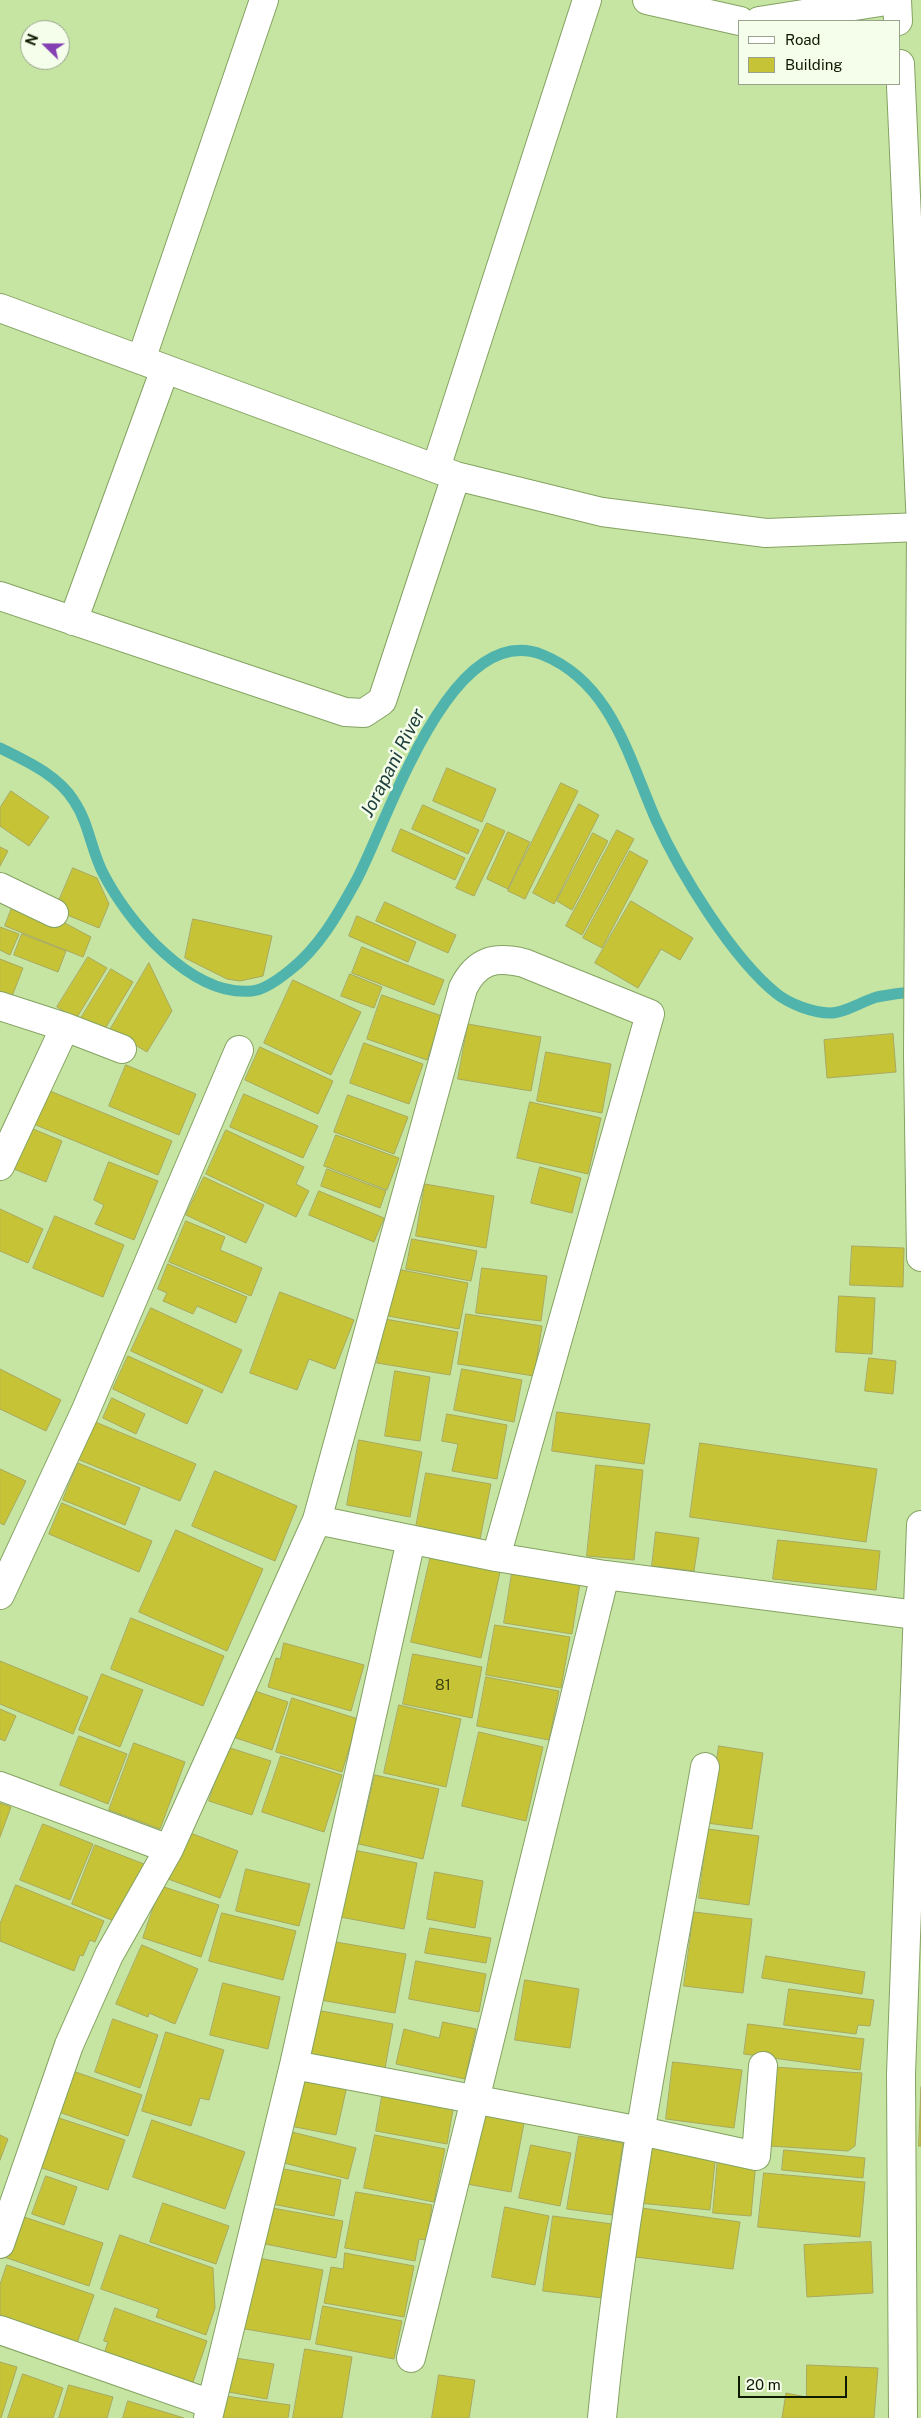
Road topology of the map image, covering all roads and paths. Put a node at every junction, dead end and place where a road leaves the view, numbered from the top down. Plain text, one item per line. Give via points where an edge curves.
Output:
1 (264, 0) edge
2 (587, 0) edge
3 (647, 0) edge
4 (895, 0) edge
5 (901, 0) edge
6 (921, 3) edge
7 (765, 20) edge
8 (898, 20) edge
9 (738, 21) edge
10 (901, 85) edge
11 (0, 308) edge
12 (140, 360) junction
13 (165, 369) junction
14 (446, 472) junction
15 (921, 527) edge
16 (0, 596) edge
17 (73, 621) junction
18 (920, 763) edge
19 (0, 886) edge
20 (54, 912) dead end
21 (0, 1006) edge
22 (66, 1027) junction
23 (122, 1049) dead end
24 (239, 1050) dead end
25 (0, 1166) edge
26 (921, 1257) edge
27 (317, 1520) junction
28 (921, 1525) edge
29 (411, 1540) junction
30 (496, 1557) junction
31 (605, 1575) junction
32 (0, 1595) edge
33 (916, 1615) junction
34 (705, 1767) dead end
35 (917, 1773) edge
36 (0, 1786) edge
37 (168, 1849) junction
38 (294, 2065) junction
39 (763, 2066) dead end
40 (475, 2099) junction
41 (641, 2131) junction
42 (0, 2244) edge
43 (0, 2330) edge
44 (411, 2358) dead end
45 (209, 2411) edge
46 (602, 2418) edge
47 (903, 2418) edge

1 - 12 street
2 - 14 street
3 - 9 street
4 - 7 street
4 - 8 street
5 - 6 street
10 - 15 street
11 - 12 street
12 - 13 street
13 - 14 street
13 - 17 street
14 - 15 street via 602,512 766,533
14 - 17 street via 382,701 364,713 345,712
15 - 18 street
16 - 17 street
18 - 26 street via 918,1055
19 - 20 street
21 - 22 street
22 - 23 street
22 - 25 street
24 - 32 street via 85,1412
27 - 29 street
27 - 30 street via 463,988 469,975 480,966 506,958 650,1014
27 - 37 street
28 - 33 street
29 - 30 street
29 - 38 street
30 - 31 street
31 - 33 street
31 - 40 street
33 - 35 street
34 - 41 street
35 - 47 street via 901,2074
36 - 37 street
37 - 42 street via 108,1955 68,2045
38 - 40 street
38 - 45 street
39 - 41 street via 756,2156
40 - 41 street
40 - 44 street
41 - 46 street via 611,2324
43 - 45 street

